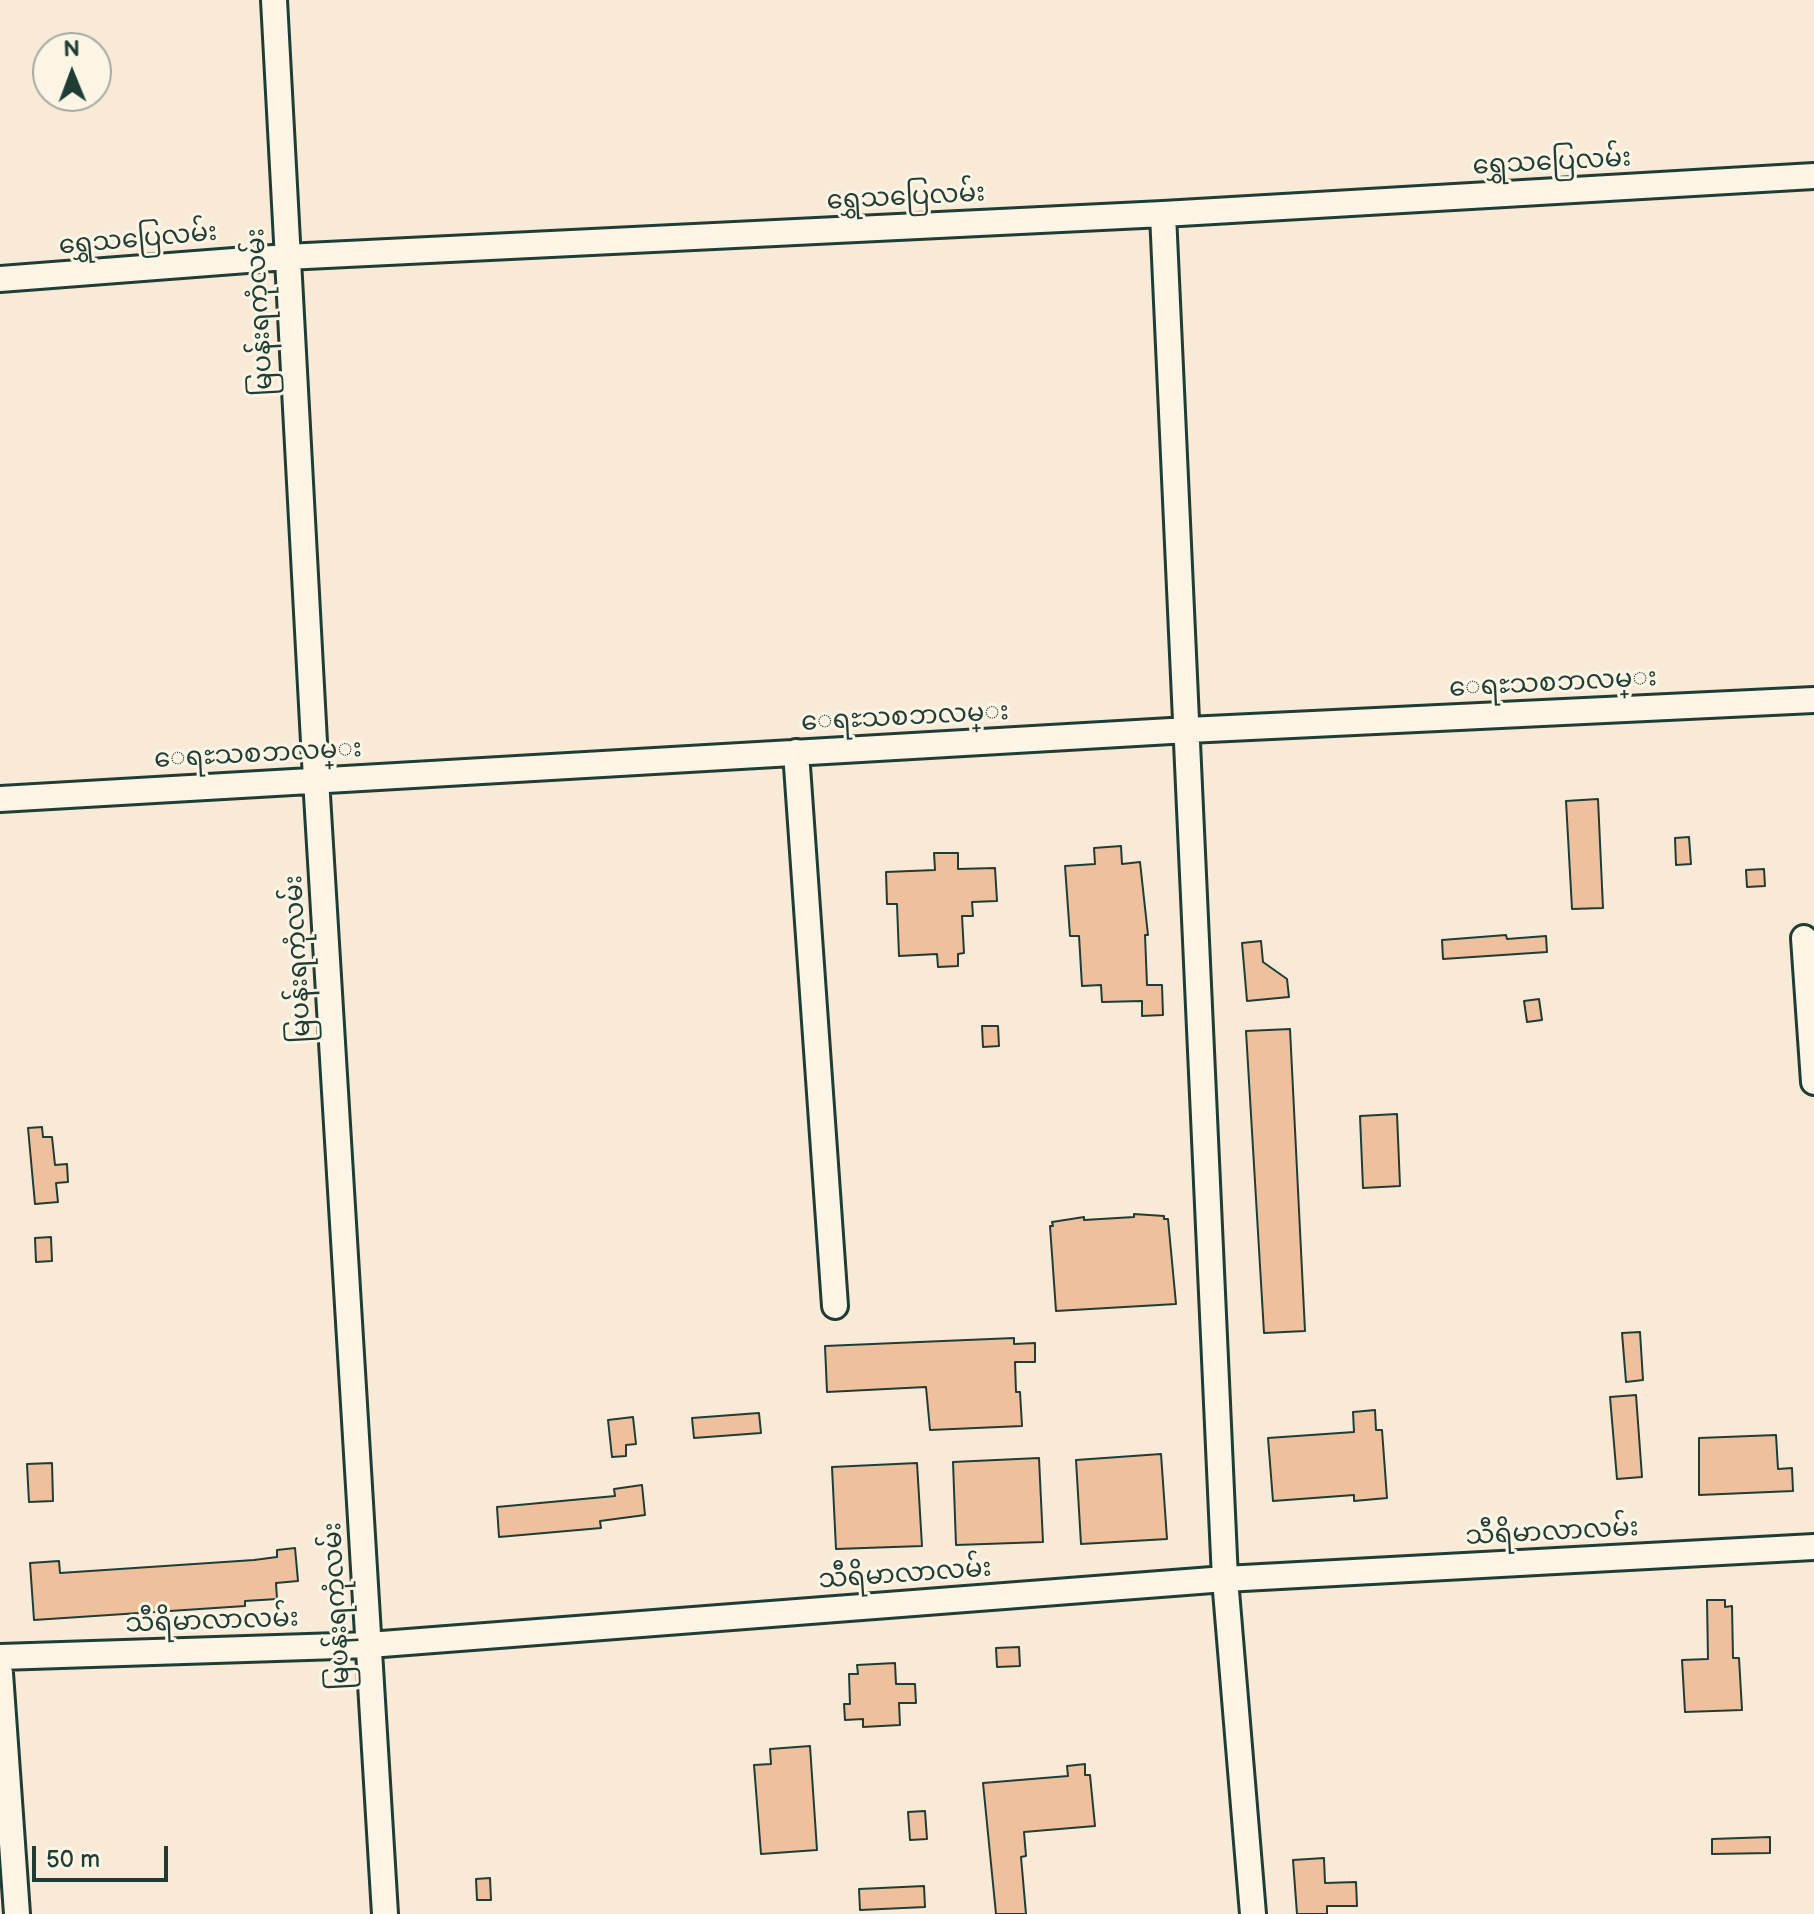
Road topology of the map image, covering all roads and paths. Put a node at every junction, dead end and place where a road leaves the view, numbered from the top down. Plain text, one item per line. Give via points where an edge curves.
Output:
1 (274, 0) edge
2 (1814, 176) edge
3 (1163, 214) junction
4 (286, 257) junction
5 (0, 279) edge
6 (1814, 700) edge
7 (1188, 730) junction
8 (796, 752) junction
9 (316, 779) junction
10 (0, 799) edge
11 (1804, 938) dead end
12 (1814, 1082) edge
13 (835, 1306) dead end
14 (1814, 1547) edge
15 (1225, 1579) junction
16 (369, 1645) junction
17 (0, 1657) edge
18 (0, 1673) edge
19 (17, 1914) edge
20 (385, 1914) edge
21 (1253, 1914) edge

1 - 4 street, မြပန်းရကုံလမ်း
2 - 3 street, ရွှေသပြေလမ်း
3 - 4 street, ရွှေသပြေလမ်း
3 - 7 street
4 - 5 street, ရွှေသပြေလမ်း
4 - 9 street, မြပန်းရကုံလမ်း
6 - 7 street, ေရႊသစၥာလမ္း
7 - 8 street, ေရႊသစၥာလမ္း
7 - 15 street
8 - 9 street, ေရႊသစၥာလမ္း
8 - 13 street
9 - 10 street, ေရႊသစၥာလမ္း
9 - 16 street, မြပန်းရကုံလမ်း
11 - 12 street
14 - 15 street, သီရိမာလာလမ်း
15 - 16 street, သီရိမာလာလမ်း
15 - 21 street
16 - 17 street, သီရိမာလာလမ်း
16 - 20 street, မြပန်းရကုံလမ်း
18 - 19 street

